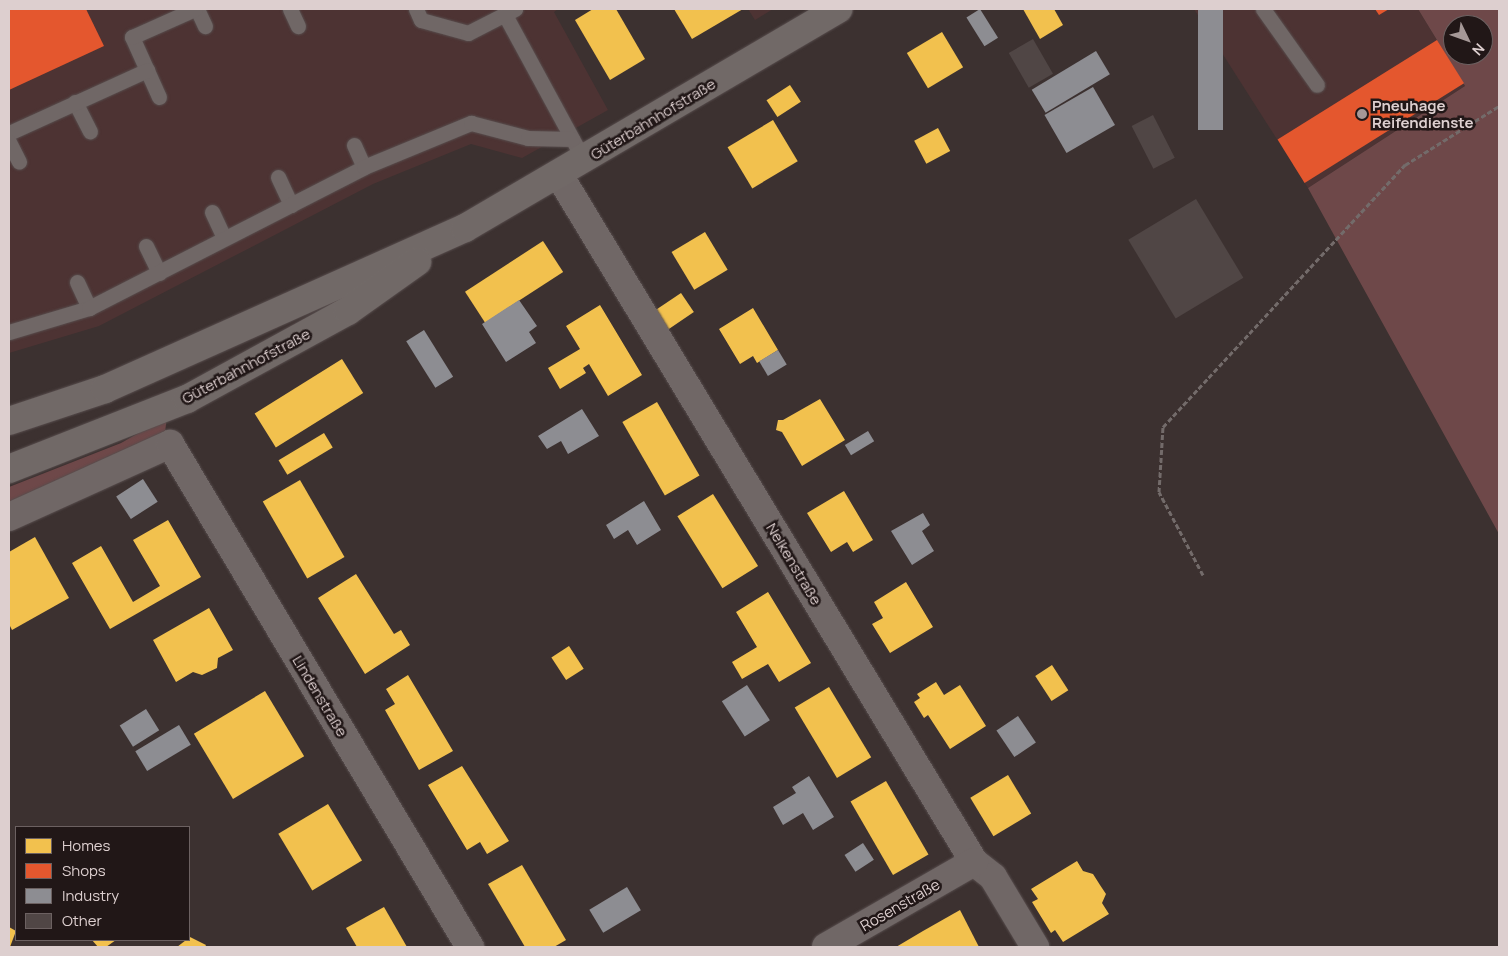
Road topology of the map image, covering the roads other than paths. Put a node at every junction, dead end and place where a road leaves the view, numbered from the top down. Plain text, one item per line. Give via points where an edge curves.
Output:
1 (196, 9) edge
2 (290, 9) edge
3 (416, 9) edge
4 (839, 9) edge
5 (1263, 9) edge
6 (510, 12) edge
7 (205, 26) dead end
8 (298, 26) dead end
9 (147, 70) junction
10 (1317, 85) dead end
11 (159, 97) dead end
12 (75, 102) junction
13 (9, 132) edge
14 (90, 132) dead end
15 (9, 142) edge
16 (354, 145) dead end
17 (579, 149) junction
18 (19, 162) dead end
19 (364, 167) junction
20 (559, 176) junction
21 (278, 177) dead end
22 (291, 205) junction
23 (212, 212) dead end
24 (465, 228) junction
25 (224, 238) junction
26 (146, 246) dead end
27 (159, 273) junction
28 (77, 282) dead end
29 (89, 308) junction
30 (10, 329) edge
31 (9, 421) edge
32 (9, 469) edge
33 (9, 517) edge
34 (974, 862) junction
35 (470, 947) edge
36 (826, 947) edge
37 (1035, 947) edge

1 - 7 lane
1 - 9 lane via 132,37
2 - 8 lane
3 - 6 lane via 421,20 468,33
4 - 17 main road, Güterbahnhofstraße
5 - 10 lane
6 - 17 lane
9 - 11 lane
9 - 12 lane
12 - 13 lane
12 - 14 lane
15 - 18 lane
16 - 19 lane
17 - 19 lane via 471,123
17 - 20 main road, Güterbahnhofstraße
19 - 22 lane
20 - 24 main road, Güterbahnhofstraße
20 - 34 street, Nelkenstraße
21 - 22 lane
22 - 25 lane
23 - 25 lane
24 - 31 main road, Güterbahnhofstraße via 104,389
24 - 32 main road, Güterbahnhofstraße via 348,311 187,399
25 - 27 lane
26 - 27 lane
27 - 29 lane
28 - 29 lane
29 - 30 lane
33 - 35 street, Lindenstraße via 170,444
34 - 36 street, Rosenstraße
34 - 37 street, Nelkenstraße via 993,877

